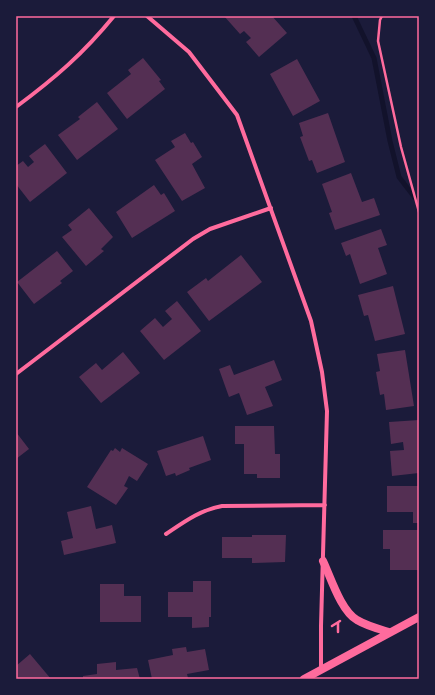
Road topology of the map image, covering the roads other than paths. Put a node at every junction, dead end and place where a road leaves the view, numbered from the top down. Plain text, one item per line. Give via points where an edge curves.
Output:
1 (114, 16) edge
2 (147, 16) edge
3 (16, 107) edge
4 (270, 208) junction
5 (16, 374) edge
6 (325, 504) junction
7 (166, 534) dead end
8 (323, 561) junction
9 (419, 617) edge
10 (389, 632) junction
11 (321, 669) junction
12 (304, 679) edge
13 (321, 679) edge

1 - 3 street via 92,44 65,69
2 - 4 street via 189,52 237,115
4 - 5 street via 210,229 193,239
4 - 6 street via 311,321 322,372 327,411
6 - 7 street via 217,507 202,511
6 - 8 street
8 - 10 main road via 350,615
8 - 11 street
9 - 10 main road
10 - 11 main road
11 - 12 main road
11 - 13 main road

